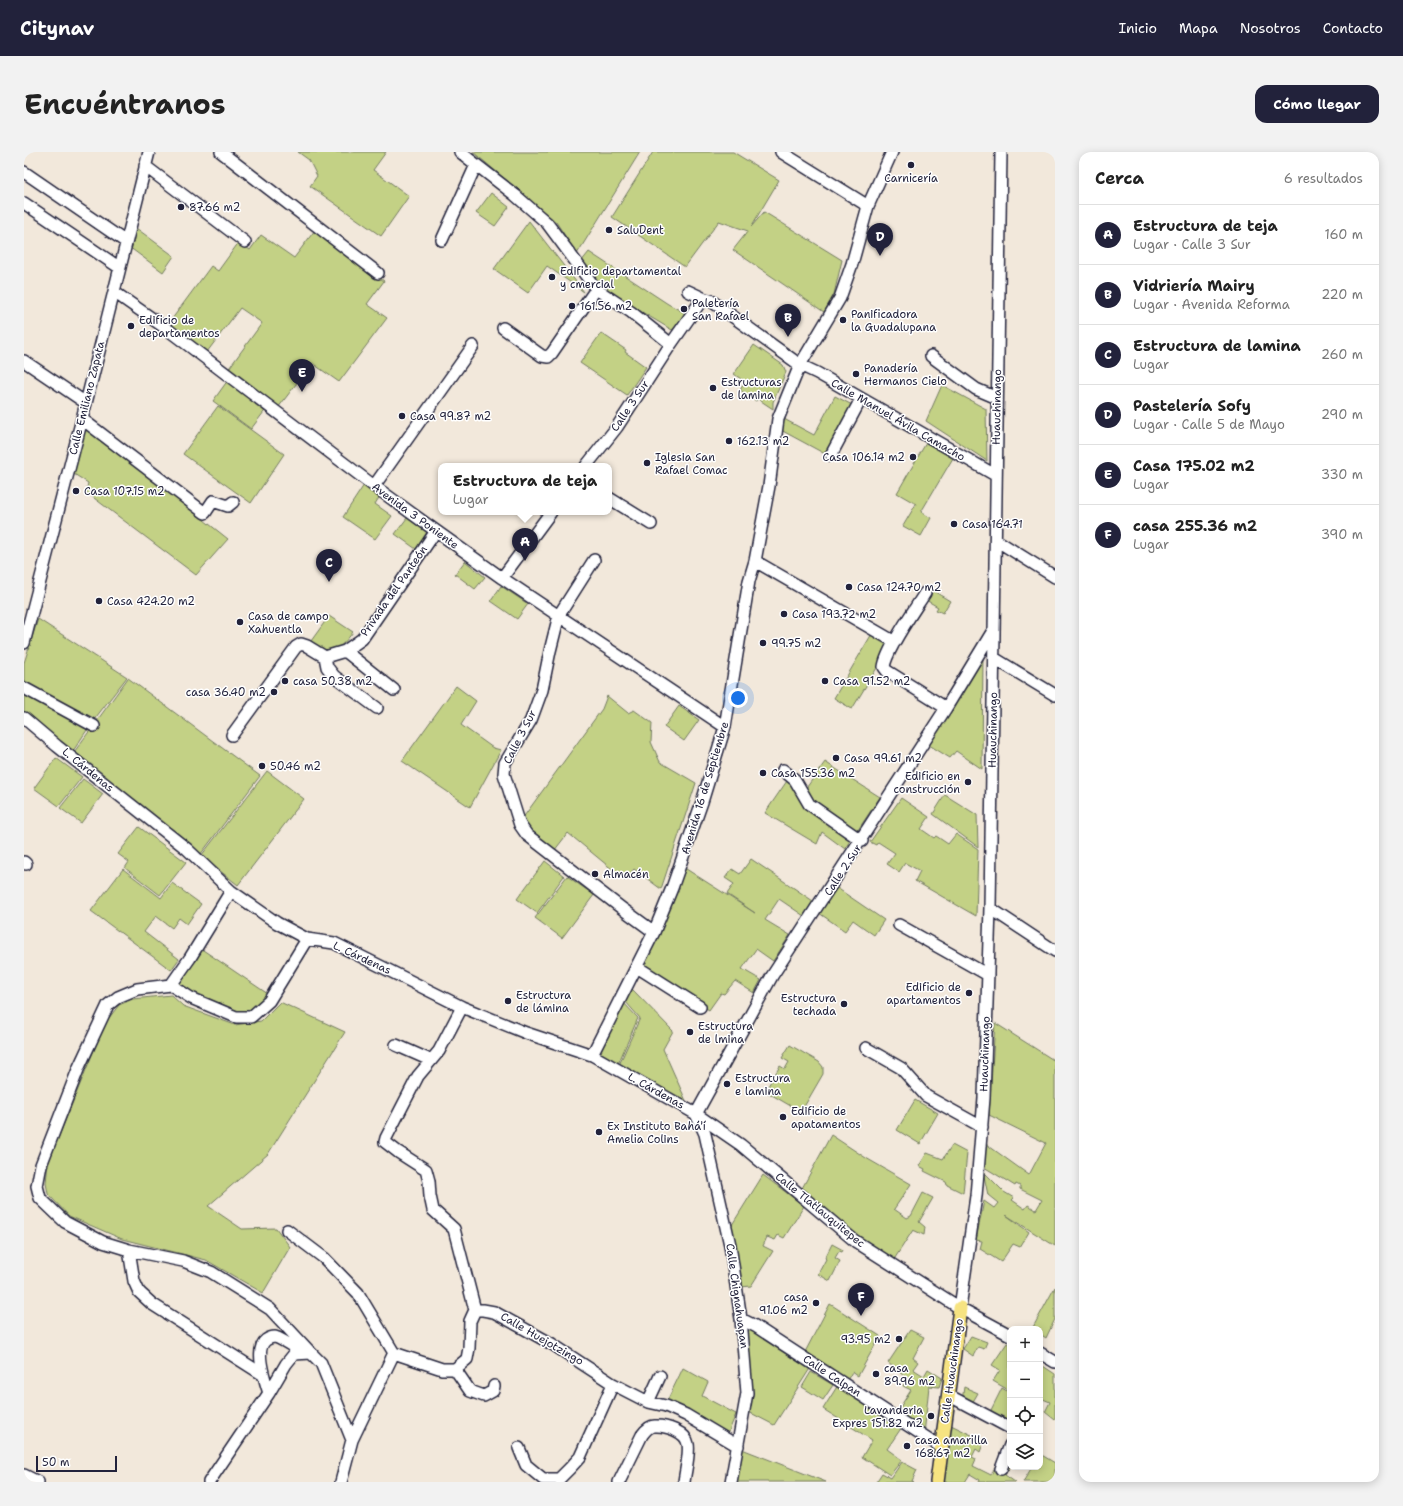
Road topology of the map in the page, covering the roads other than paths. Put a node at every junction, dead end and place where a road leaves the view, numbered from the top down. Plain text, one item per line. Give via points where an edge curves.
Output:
1 (137, 152) edge
2 (221, 152) edge
3 (460, 152) edge
4 (780, 152) edge
5 (892, 152) edge
6 (1001, 152) edge
7 (147, 159) edge
8 (476, 165) junction
9 (24, 172) edge
10 (24, 203) edge
11 (868, 206) junction
12 (442, 240) dead end
13 (126, 242) junction
14 (246, 242) dead end
15 (120, 268) junction
16 (378, 273) dead end
17 (596, 289) junction
18 (688, 291) dead end
19 (114, 292) junction
20 (705, 299) junction
21 (503, 328) dead end
22 (671, 344) junction
23 (473, 346) dead end
24 (931, 356) dead end
25 (24, 362) edge
26 (800, 365) junction
27 (997, 398) junction
28 (861, 399) junction
29 (86, 403) junction
30 (82, 419) junction
31 (831, 455) dead end
32 (588, 463) edge
33 (995, 475) junction
34 (374, 486) junction
35 (612, 500) edge
36 (233, 502) dead end
37 (549, 515) edge
38 (651, 524) dead end
39 (436, 531) junction
40 (996, 540) junction
41 (594, 560) dead end
42 (755, 561) junction
43 (1055, 577) edge
44 (502, 578) junction
45 (925, 593) dead end
46 (559, 615) junction
47 (27, 619) edge
48 (994, 629) junction
49 (895, 642) junction
50 (24, 643) edge
51 (345, 651) junction
52 (325, 656) junction
53 (994, 658) junction
54 (24, 688) edge
55 (394, 690) dead end
56 (1055, 695) edge
57 (377, 708) dead end
58 (946, 708) junction
59 (24, 718) edge
60 (94, 726) dead end
61 (725, 727) junction
62 (232, 735) dead end
63 (783, 770) dead end
64 (862, 841) junction
65 (231, 891) junction
66 (990, 908) junction
67 (899, 925) dead end
68 (654, 932) junction
69 (307, 938) junction
70 (1055, 951) edge
71 (637, 968) junction
72 (988, 975) junction
73 (171, 985) junction
74 (462, 1007) junction
75 (700, 1007) dead end
76 (396, 1045) dead end
77 (866, 1048) dead end
78 (592, 1056) junction
79 (430, 1060) junction
80 (696, 1114) junction
81 (982, 1128) junction
82 (287, 1230) dead end
83 (129, 1250) junction
84 (960, 1308) junction
85 (475, 1310) junction
86 (741, 1319) junction
87 (1007, 1333) edge
88 (306, 1353) junction
89 (394, 1353) junction
90 (1043, 1355) edge
91 (1055, 1362) edge
92 (455, 1370) junction
93 (262, 1374) junction
94 (660, 1376) dead end
95 (613, 1384) junction
96 (494, 1386) dead end
97 (269, 1393) junction
98 (948, 1395) junction
99 (648, 1402) junction
100 (1007, 1426) edge
101 (352, 1440) junction
102 (738, 1446) junction
103 (941, 1447) junction
104 (519, 1448) dead end
105 (1007, 1453) edge
106 (1001, 1469) dead end
107 (24, 1475) edge
108 (38, 1482) edge
109 (209, 1482) edge
110 (341, 1482) edge
111 (619, 1482) edge
112 (684, 1482) edge
113 (731, 1482) edge
114 (937, 1482) edge

1 - 7 street
2 - 16 street
3 - 8 street
4 - 11 street
5 - 11 street, Avenida 16 de Septiembre
6 - 27 street, Huauchinango
7 - 13 street, Calle Emiliano Zapata
7 - 14 street
8 - 12 street
8 - 17 street via 546,223
9 - 13 street
10 - 15 street
11 - 26 street, Avenida 16 de Septiembre via 840,298
13 - 15 street, Calle Emiliano Zapata
15 - 19 street, Calle Emiliano Zapata
17 - 21 street via 548,357 542,356
17 - 22 street via 631,312
18 - 20 street, Calle Manuel Ávila Camacho
19 - 29 street, Calle Emiliano Zapata
19 - 34 street, Avenida 3 Poniente via 167,329
20 - 22 street, Calle 3 Sur
20 - 26 street, Calle Manuel Ávila Camacho via 710,300
22 - 32 street, Calle 3 Sur via 617,427
23 - 34 street
24 - 27 street via 976,389
25 - 29 street
26 - 28 street, Calle Manuel Ávila Camacho
26 - 42 street, Avenida 16 de Septiembre via 778,419
27 - 33 street, Huauchinango
28 - 31 street
28 - 33 street, Calle Manuel Ávila Camacho
29 - 30 street, Calle Emiliano Zapata
30 - 36 street via 205,513 213,501 228,506
30 - 47 street, Calle Emiliano Zapata
33 - 40 street, Huauchinango
34 - 39 street, Avenida 3 Poniente
35 - 38 street
37 - 44 street
39 - 44 street, Avenida 3 Poniente
39 - 51 street, Privada del Panteón via 362,639
40 - 43 street
40 - 48 street, Huauchinango
41 - 46 street, Calle 3 Sur
42 - 49 street
42 - 61 street, Avenida 16 de Septiembre
44 - 46 street, Avenida 3 Poniente
45 - 49 street
46 - 61 street, Avenida 3 Poniente
46 - 68 street, Calle 3 Sur via 542,690 531,720 505,762 504,774 520,825 527,835
47 - 50 street, Calle Emiliano Zapata
48 - 53 street, Huauchinango
48 - 58 street, Calle 2 Sur
49 - 58 street via 884,663 887,671
51 - 52 street, Privada del Panteón
51 - 55 street
52 - 57 street via 327,667 334,676
52 - 62 street via 301,644 296,647
53 - 56 street
53 - 66 street, Huauchinango
54 - 60 street
58 - 64 street, Calle 2 Sur
59 - 65 street, L. Cárdenas via 187,849
61 - 68 street, Avenida 16 de Septiembre via 702,802
63 - 64 street via 795,780 809,804
64 - 80 street, Calle 2 Sur via 772,976
65 - 69 street, L. Cárdenas via 277,923
65 - 73 street
66 - 70 street
66 - 72 street, Huauchinango
67 - 72 street
68 - 71 street, Avenida 16 de Septiembre
69 - 73 street via 269,1002 251,1017 236,1017 191,998
69 - 74 street, L. Cárdenas via 334,943
71 - 75 street
71 - 78 street, Avenida 16 de Septiembre
72 - 81 street, Huauchinango
73 - 83 street via 137,989 118,997 108,1005 79,1067 41,1164 37,1186 40,1198 65,1222 103,1242
74 - 78 street, L. Cárdenas
74 - 79 street via 438,1051
76 - 79 street
77 - 81 street via 901,1068 926,1096
78 - 80 street, L. Cárdenas
79 - 85 street via 418,1076 385,1142 426,1170 430,1181 433,1210 454,1229
80 - 84 street, Calle Tlatlauquitepec via 741,1146 855,1241
80 - 86 street, Calle Chignahuapan via 705,1134 730,1245
81 - 84 street, Huauchinango via 976,1196
82 - 89 street via 324,1258 358,1293
83 - 88 street via 183,1261 211,1272 270,1309
83 - 93 street via 134,1281 139,1292 152,1304
84 - 87 street, Calle Tlatlauquitepec
84 - 98 main road, Calle Huauchinango
85 - 92 street via 470,1321 467,1359
85 - 95 street, Calle Huejotzingo via 494,1312 552,1344
86 - 102 street, Calle Chignahuapan via 747,1393
86 - 103 street, Calle Calpan
88 - 93 street via 275,1338 269,1338 264,1342 260,1352
88 - 97 street via 294,1354
88 - 101 street via 322,1363
89 - 92 street via 442,1369
89 - 101 street
90 - 91 street
92 - 96 street via 470,1391 484,1396 493,1391
93 - 97 street
94 - 99 street
95 - 99 street, Calle Huejotzingo
95 - 104 street via 580,1457 559,1478 543,1478 526,1465
97 - 109 street
98 - 100 street
98 - 103 main road, Calle Huauchinango
99 - 102 street, Calle Huejotzingo via 666,1406 686,1415
101 - 110 street
102 - 113 street, Calle Chignahuapan
103 - 114 main road, Calle Huauchinango
105 - 106 street
107 - 108 street
111 - 112 street via 642,1435 654,1426 671,1429 686,1438 688,1445

